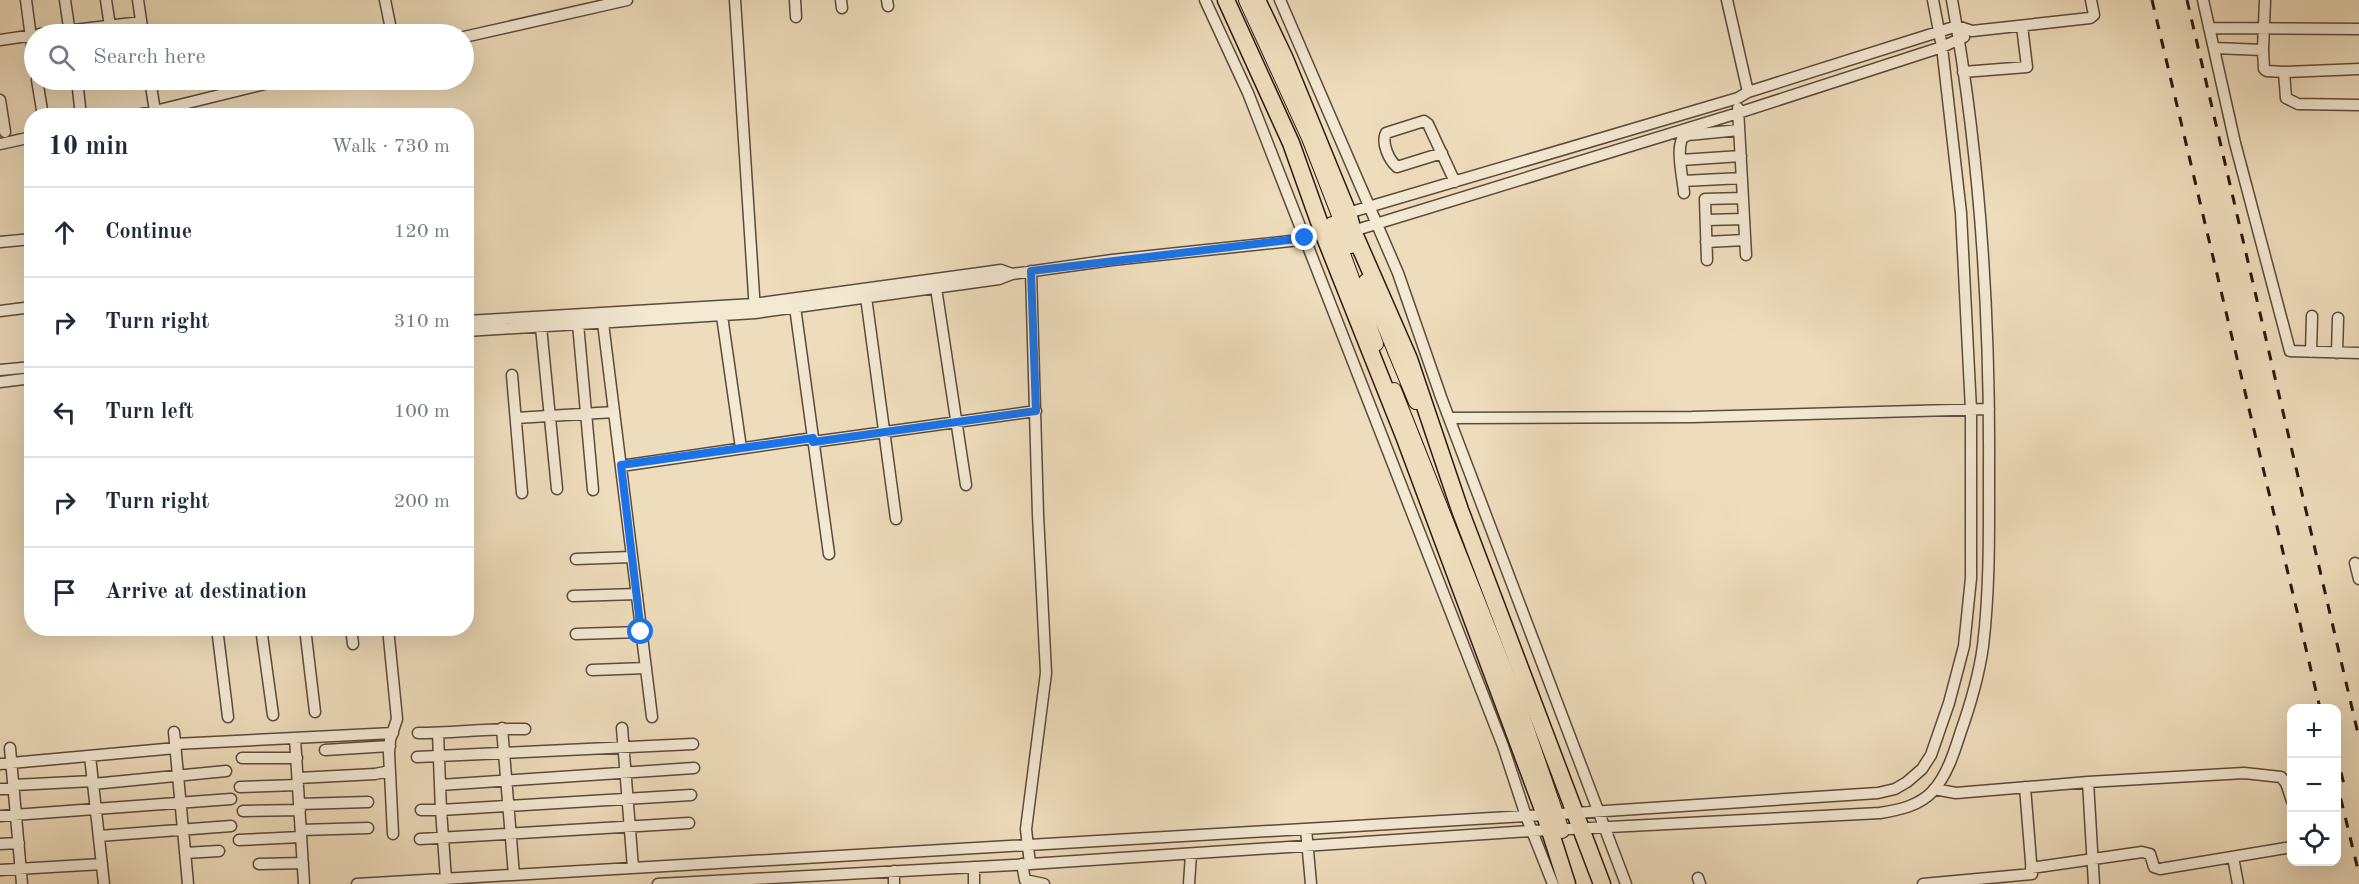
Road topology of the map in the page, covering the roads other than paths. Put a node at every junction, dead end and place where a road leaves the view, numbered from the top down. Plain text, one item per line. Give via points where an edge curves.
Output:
1 (26, 0) edge
2 (65, 0) edge
3 (106, 0) edge
4 (138, 0) edge
5 (385, 0) edge
6 (627, 0) edge
7 (735, 0) edge
8 (795, 0) edge
9 (1205, 0) edge
10 (1226, 0) edge
11 (1237, 0) edge
12 (1246, 0) edge
13 (1257, 0) edge
14 (1280, 0) edge
15 (1727, 0) edge
16 (1933, 0) edge
17 (1952, 0) edge
18 (2091, 0) edge
19 (2203, 0) edge
20 (2265, 0) edge
21 (796, 17) dead end
22 (141, 22) joint
23 (32, 24) edge
24 (69, 24) edge
25 (110, 24) edge
26 (126, 24) edge
27 (390, 24) edge
28 (1957, 26) junction
29 (2022, 26) junction
30 (2209, 28) junction
31 (2265, 28) junction
32 (2359, 29) edge
33 (1940, 32) junction
34 (1972, 32) junction
35 (474, 35) edge
36 (24, 37) edge
37 (0, 40) edge
38 (1959, 41) junction
39 (1942, 47) junction
40 (2215, 48) junction
41 (2263, 50) junction
42 (2359, 69) edge
43 (1963, 72) junction
44 (2284, 72) junction
45 (39, 90) edge
46 (78, 90) edge
47 (152, 90) edge
48 (243, 90) edge
49 (1743, 95) junction
50 (0, 100) edge
51 (2359, 105) edge
52 (42, 108) edge
53 (80, 108) edge
54 (154, 108) edge
55 (174, 108) edge
56 (1738, 113) junction
57 (1739, 130) junction
58 (5, 132) dead end
59 (24, 139) edge
60 (0, 144) edge
61 (1442, 153) junction
62 (1544, 156) junction
63 (1741, 156) junction
64 (1681, 160) junction
65 (1974, 163) junction
66 (1956, 165) junction
67 (1549, 171) junction
68 (1742, 178) junction
69 (1683, 181) junction
70 (1455, 182) junction
71 (1684, 193) dead end
72 (1743, 198) junction
73 (1370, 207) junction
74 (1348, 213) junction
75 (1744, 219) junction
76 (1706, 220) junction
77 (1378, 224) junction
78 (1322, 230) junction
79 (1353, 231) junction
80 (1305, 238) junction
81 (24, 240) edge
82 (1745, 240) junction
83 (0, 242) edge
84 (1707, 242) junction
85 (1746, 255) dead end
86 (1707, 260) dead end
87 (1031, 271) junction
88 (1012, 274) junction
89 (936, 288) junction
90 (866, 297) junction
91 (795, 307) junction
92 (24, 308) edge
93 (754, 309) junction
94 (0, 311) edge
95 (722, 316) junction
96 (2312, 316) dead end
97 (2338, 318) dead end
98 (474, 321) edge
99 (603, 323) junction
100 (578, 324) junction
101 (541, 327) junction
102 (474, 331) edge
103 (2359, 347) edge
104 (2311, 352) junction
105 (2337, 353) junction
106 (2359, 353) edge
107 (24, 368) edge
108 (0, 370) edge
109 (512, 375) dead end
110 (24, 379) edge
111 (0, 382) edge
112 (1989, 409) junction
113 (1971, 410) junction
114 (1036, 411) junction
115 (614, 412) junction
116 (586, 414) junction
117 (550, 416) junction
118 (516, 418) junction
119 (1449, 418) junction
120 (957, 422) junction
121 (884, 432) junction
122 (813, 440) junction
123 (741, 448) junction
124 (621, 465) junction
125 (966, 485) dead end
126 (557, 489) dead end
127 (593, 490) dead end
128 (522, 493) dead end
129 (896, 519) dead end
130 (829, 554) dead end
131 (632, 557) junction
132 (576, 558) dead end
133 (2355, 563) dead end
134 (2359, 579) edge
135 (637, 594) junction
136 (573, 596) dead end
137 (641, 632) junction
138 (576, 634) dead end
139 (218, 636) edge
140 (262, 636) edge
141 (306, 636) edge
142 (352, 636) edge
143 (389, 636) edge
144 (353, 644) dead end
145 (646, 668) junction
146 (592, 670) dead end
147 (315, 712) dead end
148 (273, 715) dead end
149 (228, 717) dead end
150 (652, 717) dead end
151 (502, 728) junction
152 (622, 728) dead end
153 (525, 729) dead end
154 (393, 733) junction
155 (418, 733) dead end
156 (438, 733) junction
157 (295, 738) junction
158 (175, 741) junction
159 (693, 744) dead end
160 (390, 746) junction
161 (623, 747) junction
162 (10, 748) dead end
163 (325, 750) dead end
164 (504, 752) junction
165 (439, 755) junction
166 (90, 756) junction
167 (417, 757) dead end
168 (242, 758) dead end
169 (297, 758) junction
170 (6, 763) edge
171 (694, 768) dead end
172 (226, 771) dead end
173 (390, 771) junction
174 (625, 772) junction
175 (178, 776) junction
176 (507, 780) junction
177 (93, 782) junction
178 (298, 782) junction
179 (2088, 782) junction
180 (440, 785) junction
181 (2287, 786) edge
182 (14, 787) junction
183 (240, 787) dead end
184 (2025, 787) junction
185 (0, 789) edge
186 (1934, 789) junction
187 (691, 795) dead end
188 (627, 798) junction
189 (231, 799) dead end
190 (180, 801) junction
191 (368, 802) dead end
192 (1719, 803) junction
193 (509, 806) junction
194 (300, 807) junction
195 (96, 808) junction
196 (421, 810) dead end
197 (441, 810) junction
198 (243, 811) dead end
199 (1599, 811) junction
200 (16, 814) junction
201 (0, 816) edge
202 (1526, 816) junction
203 (1720, 821) junction
204 (1564, 822) junction
205 (689, 823) dead end
206 (231, 826) dead end
207 (630, 827) junction
208 (368, 828) dead end
209 (1605, 828) junction
210 (183, 829) junction
211 (1306, 829) junction
212 (1531, 831) junction
213 (301, 834) junction
214 (393, 834) dead end
215 (510, 834) junction
216 (99, 836) junction
217 (444, 838) junction
218 (420, 839) dead end
219 (239, 840) dead end
220 (19, 843) junction
221 (0, 844) edge
222 (1027, 845) junction
223 (1307, 846) junction
224 (2287, 848) edge
225 (219, 851) dead end
226 (185, 853) junction
227 (1191, 854) junction
228 (2233, 857) junction
229 (2092, 860) junction
230 (303, 863) junction
231 (102, 864) junction
232 (259, 864) dead end
233 (1026, 864) junction
234 (974, 867) junction
235 (633, 868) junction
236 (2031, 868) junction
237 (21, 869) junction
238 (0, 870) edge
239 (894, 871) junction
240 (514, 875) junction
241 (446, 879) junction
242 (500, 880) edge
243 (1994, 880) edge
244 (2020, 880) edge
245 (400, 883) edge
246 (699, 883) edge
247 (1949, 883) edge
248 (22, 884) edge
249 (104, 884) edge
250 (188, 884) edge
251 (304, 884) edge
252 (357, 884) edge
253 (658, 884) edge
254 (894, 884) edge
255 (974, 884) edge
256 (1044, 884) edge
257 (1189, 884) edge
258 (1311, 884) edge
259 (1553, 884) edge
260 (1567, 884) edge
261 (1602, 884) edge
262 (1626, 884) edge
263 (1923, 884) edge
264 (2094, 884) edge
265 (2238, 884) edge

1 - 23 street
2 - 24 street
3 - 25 street
4 - 22 street
5 - 27 street
6 - 35 street
7 - 93 street
8 - 21 street
9 - 80 street via 1241,75
10 - 78 highway via 1291,143
11 - 204 main road via 1300,142 1378,352
12 - 204 main road via 1309,138 1423,419
13 - 74 highway
14 - 73 street
15 - 49 street
16 - 33 street
17 - 28 street
18 - 29 street via 2094,15 2090,18
19 - 30 street
20 - 31 street
22 - 26 street
28 - 33 street
28 - 34 street
28 - 38 street
29 - 34 street
29 - 43 street via 2027,68
30 - 31 street
30 - 40 street
31 - 32 street
31 - 41 street
33 - 39 street
33 - 49 street
34 - 38 street
36 - 37 street
38 - 39 street
38 - 43 street
39 - 56 street
39 - 66 street
40 - 41 street
40 - 104 street via 2235,143 2290,351
41 - 44 street via 2264,69
42 - 44 street
43 - 65 street
44 - 51 street via 2286,98 2298,104
45 - 52 street
46 - 53 street
47 - 54 street
48 - 55 street
49 - 56 street
49 - 62 street
50 - 58 street
56 - 57 street
56 - 67 street
57 - 63 street
57 - 64 street via 1688,135 1680,142
59 - 60 street
61 - 61 street via 1424,121 1384,136 1397,166
61 - 70 street
62 - 67 street
62 - 70 street
63 - 64 street
63 - 68 street
64 - 69 street
65 - 66 street
65 - 112 street via 1980,212
66 - 113 street
67 - 77 street
68 - 69 street
68 - 72 street
69 - 71 street
70 - 73 street
72 - 75 street
72 - 76 street via 1705,199
73 - 74 street
73 - 77 street
74 - 79 highway
75 - 76 street
75 - 82 street
76 - 84 street
77 - 79 street
77 - 119 street via 1416,318
78 - 80 street
78 - 204 highway
79 - 204 highway via 1409,359
80 - 87 street
80 - 202 street via 1503,746
81 - 83 street
82 - 84 street
82 - 85 street
84 - 86 street
87 - 88 street
87 - 114 street
88 - 89 street
88 - 93 street via 1001,270
89 - 90 street
89 - 120 street
90 - 91 street
90 - 121 street
91 - 93 street
91 - 122 street
92 - 94 street
93 - 95 street
93 - 98 street
95 - 99 street
95 - 123 street
96 - 104 street
97 - 105 street
99 - 100 street
99 - 115 street
100 - 101 street
100 - 116 street
101 - 102 street
101 - 117 street
103 - 106 street
104 - 105 street
105 - 106 street
107 - 108 street
109 - 118 street
110 - 111 street
112 - 113 street
112 - 186 street via 1989,577 1983,648 1952,759
113 - 119 street
113 - 192 street via 1971,578 1964,646 1949,703 1922,769 1895,789 1878,793
114 - 120 street
114 - 222 street via 1046,673
115 - 116 street
115 - 124 street
116 - 117 street
116 - 127 street
117 - 118 street
117 - 126 street
118 - 128 street
119 - 199 street
120 - 121 street
120 - 125 street
121 - 122 street
121 - 129 street
122 - 123 street
122 - 130 street
123 - 124 street
124 - 131 street
131 - 132 street
131 - 135 street
133 - 134 street
135 - 136 street
135 - 137 street
137 - 138 street
137 - 145 street
139 - 149 street
140 - 148 street
141 - 147 street
142 - 144 street
143 - 154 street via 397,719
145 - 146 street
145 - 150 street
151 - 153 street
151 - 156 street
151 - 164 street
152 - 161 street
154 - 157 street
154 - 160 street
155 - 156 street
156 - 165 street
157 - 158 street
157 - 169 street
158 - 166 street
158 - 175 street
159 - 161 street
160 - 163 street
160 - 173 street
161 - 164 street
161 - 174 street
162 - 170 street
164 - 165 street
164 - 176 street
165 - 167 street
165 - 180 street
166 - 170 street
166 - 177 street
168 - 169 street
169 - 178 street
170 - 182 street
171 - 174 street
172 - 175 street
173 - 178 street
173 - 214 street
174 - 176 street
174 - 188 street
175 - 177 street
175 - 190 street
176 - 180 street
176 - 193 street
177 - 182 street
177 - 195 street
178 - 183 street
178 - 194 street
179 - 181 street via 2244,774 2281,777
179 - 184 street
179 - 229 street
180 - 197 street
182 - 185 street
182 - 200 street
184 - 186 street via 1956,793
184 - 236 street
186 - 203 street via 1914,804 1880,813
187 - 188 street
188 - 193 street
188 - 207 street
189 - 190 street
190 - 195 street
190 - 210 street
191 - 194 street
192 - 199 street
192 - 203 street
193 - 197 street
193 - 215 street
194 - 198 street
194 - 213 street
195 - 200 street
195 - 216 street
196 - 197 street
197 - 217 street
199 - 204 street
199 - 209 street
200 - 201 street
200 - 220 street
202 - 204 street
202 - 211 street
202 - 212 street
203 - 209 street
204 - 209 street
204 - 212 street
204 - 260 highway
204 - 261 highway
205 - 207 street
206 - 210 street
207 - 215 street
207 - 235 street
208 - 213 street
209 - 262 street
210 - 216 street
210 - 226 street
211 - 222 street
211 - 223 street
212 - 223 street
212 - 259 street
213 - 219 street
213 - 230 street
215 - 217 street
215 - 240 street
216 - 231 street
217 - 218 street
217 - 241 street
220 - 221 street
220 - 237 street
222 - 233 street
222 - 235 street
223 - 227 street
223 - 258 street
224 - 228 street
225 - 226 street
226 - 250 street
227 - 233 street
227 - 257 street
228 - 229 street via 2160,869 2154,867 2146,853
228 - 265 street
229 - 236 street
229 - 264 street
230 - 232 street
230 - 251 street
231 - 237 street
231 - 249 street
233 - 234 street
233 - 256 street via 1025,880
234 - 239 street
234 - 255 street
235 - 240 street
236 - 244 street via 2032,874
237 - 238 street
237 - 248 street
239 - 246 street
239 - 254 street
240 - 242 street
241 - 242 street
241 - 245 street
243 - 244 street
243 - 247 street
245 - 252 street
246 - 253 street
247 - 263 street

